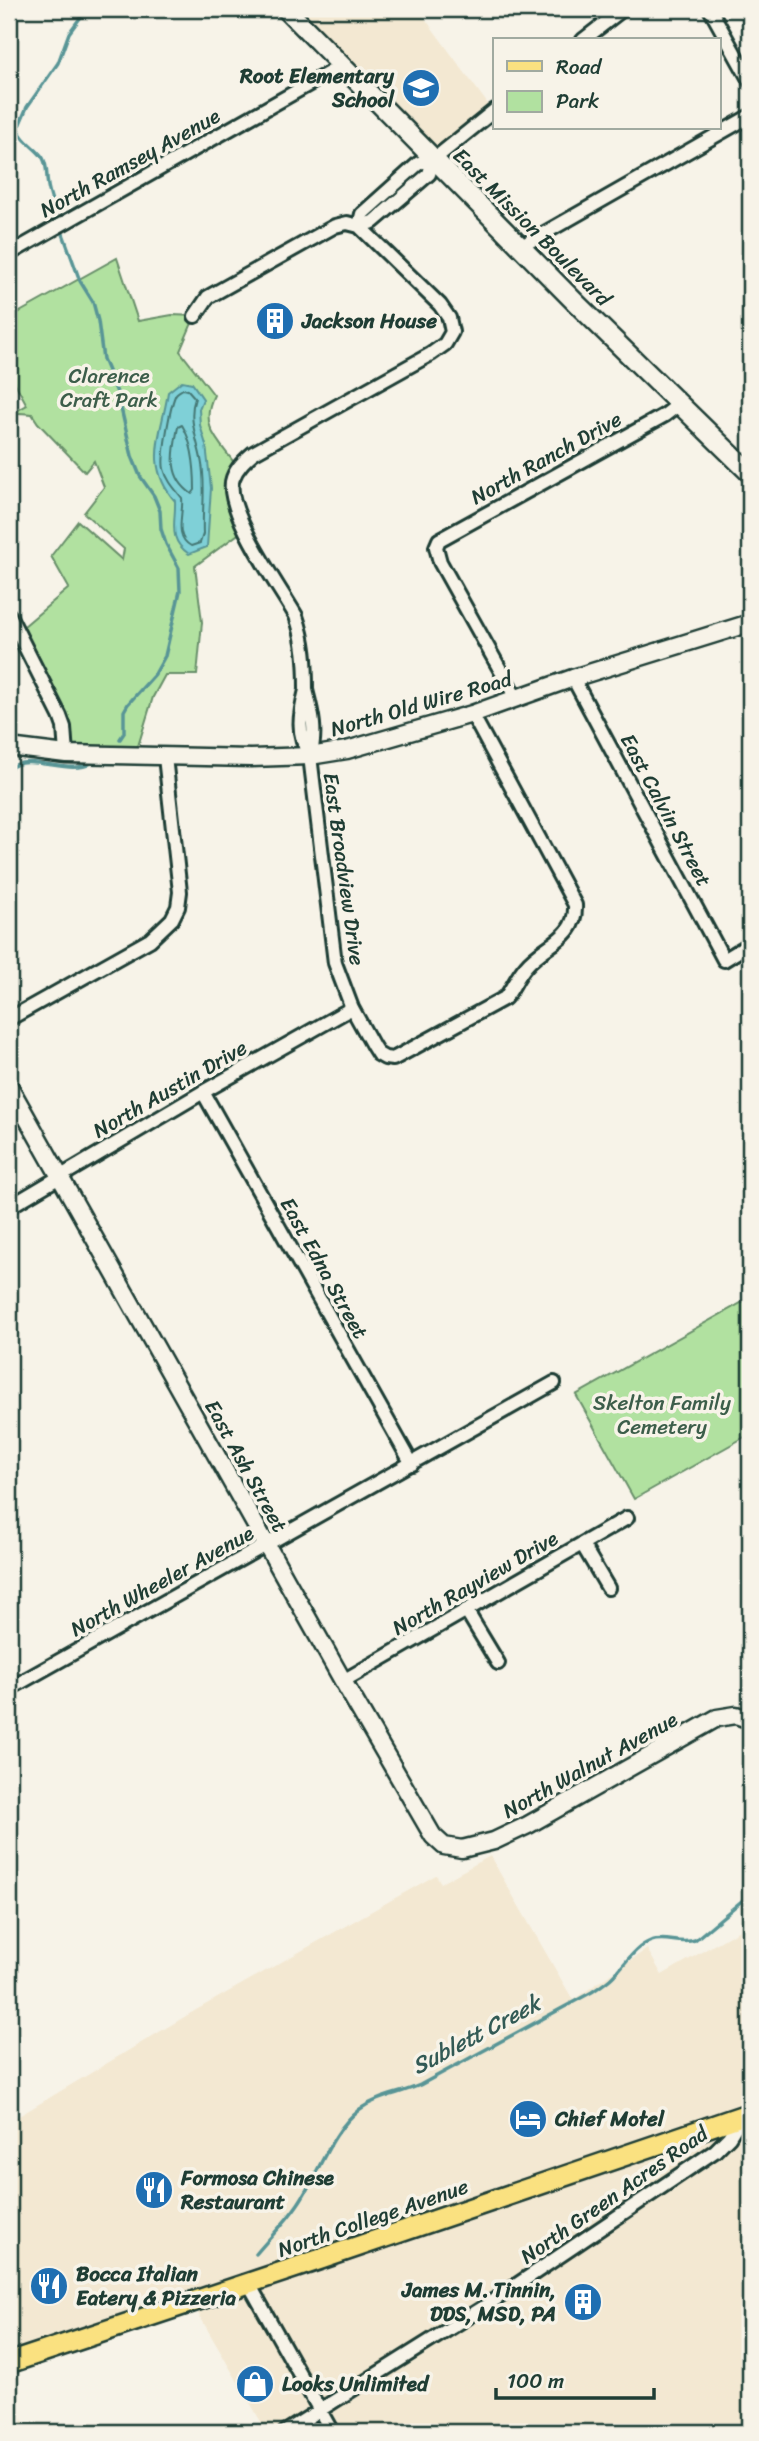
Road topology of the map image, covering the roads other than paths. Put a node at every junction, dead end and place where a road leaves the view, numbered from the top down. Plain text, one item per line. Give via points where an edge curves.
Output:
1 (286, 9) edge
2 (623, 9) edge
3 (710, 9) edge
4 (586, 38) edge
5 (342, 65) junction
6 (750, 81) edge
7 (493, 112) edge
8 (750, 116) edge
9 (433, 160) junction
10 (359, 226) junction
11 (520, 247) junction
12 (9, 254) edge
13 (195, 316) dead end
14 (678, 405) junction
15 (750, 473) edge
16 (9, 615) edge
17 (750, 623) edge
18 (573, 678) junction
19 (516, 698) junction
20 (472, 714) junction
21 (9, 747) edge
22 (66, 754) junction
23 (310, 756) junction
24 (165, 757) junction
25 (750, 944) edge
26 (352, 1008) junction
27 (9, 1019) edge
28 (9, 1086) edge
29 (203, 1092) junction
30 (60, 1175) junction
31 (9, 1207) edge
32 (554, 1383) dead end
33 (412, 1464) junction
34 (627, 1518) dead end
35 (582, 1544) junction
36 (266, 1545) junction
37 (608, 1588) dead end
38 (466, 1610) junction
39 (498, 1663) dead end
40 (343, 1681) junction
41 (9, 1689) edge
42 (743, 1717) edge
43 (462, 1849) joint
44 (746, 2114) edge
45 (248, 2284) junction
46 (9, 2362) edge
47 (320, 2410) junction
48 (285, 2432) edge
49 (332, 2432) edge

1 - 5 main road, East Mission Boulevard
2 - 4 street
3 - 6 street
5 - 9 main road, East Mission Boulevard
5 - 12 street, North Ramsey Avenue
7 - 9 street
8 - 11 street
9 - 10 street via 419,163 362,214
9 - 11 main road, East Mission Boulevard
10 - 13 street via 335,226 208,297
10 - 23 street, East Broadview Drive via 440,305 452,332 431,354 253,453 232,479 237,515 301,629 306,690 313,713
11 - 14 main road, East Mission Boulevard
14 - 15 main road, East Mission Boulevard
14 - 19 street, North Ranch Drive via 445,536 436,547
16 - 22 street via 64,727
17 - 18 street, North Old Wire Road
18 - 19 street, North Old Wire Road
18 - 25 street, East Calvin Street via 724,960
19 - 20 street, North Old Wire Road
20 - 23 street, North Old Wire Road
20 - 26 street, East Broadview Drive via 575,905 576,917 563,936 524,968 505,998 403,1055 385,1058 378,1054
21 - 22 street, North Old Wire Road
22 - 24 street, North Old Wire Road
23 - 24 street, North Old Wire Road
23 - 26 street, East Broadview Drive via 334,956
24 - 27 street via 180,892 172,919 133,951
26 - 29 street, North Austin Drive
28 - 30 street, East Ash Street
29 - 30 street, North Austin Drive
29 - 33 street, East Edna Street
30 - 31 street, North Austin Drive
30 - 36 street, East Ash Street
32 - 33 street, North Wheeler Avenue
33 - 36 street, North Wheeler Avenue
34 - 35 street, North Rayview Drive
35 - 37 street
35 - 38 street, North Rayview Drive
36 - 40 street, East Ash Street
36 - 41 street, North Wheeler Avenue
38 - 39 street
38 - 40 street, North Rayview Drive
40 - 43 street, East Ash Street via 433,1836 444,1846
42 - 43 street, North Walnut Avenue via 717,1718 516,1830
44 - 45 main road, North College Avenue
44 - 47 street, North Green Acres Road via 715,2151 495,2300
45 - 46 main road, North College Avenue
45 - 47 street
47 - 48 street, North Green Acres Road
47 - 49 street

